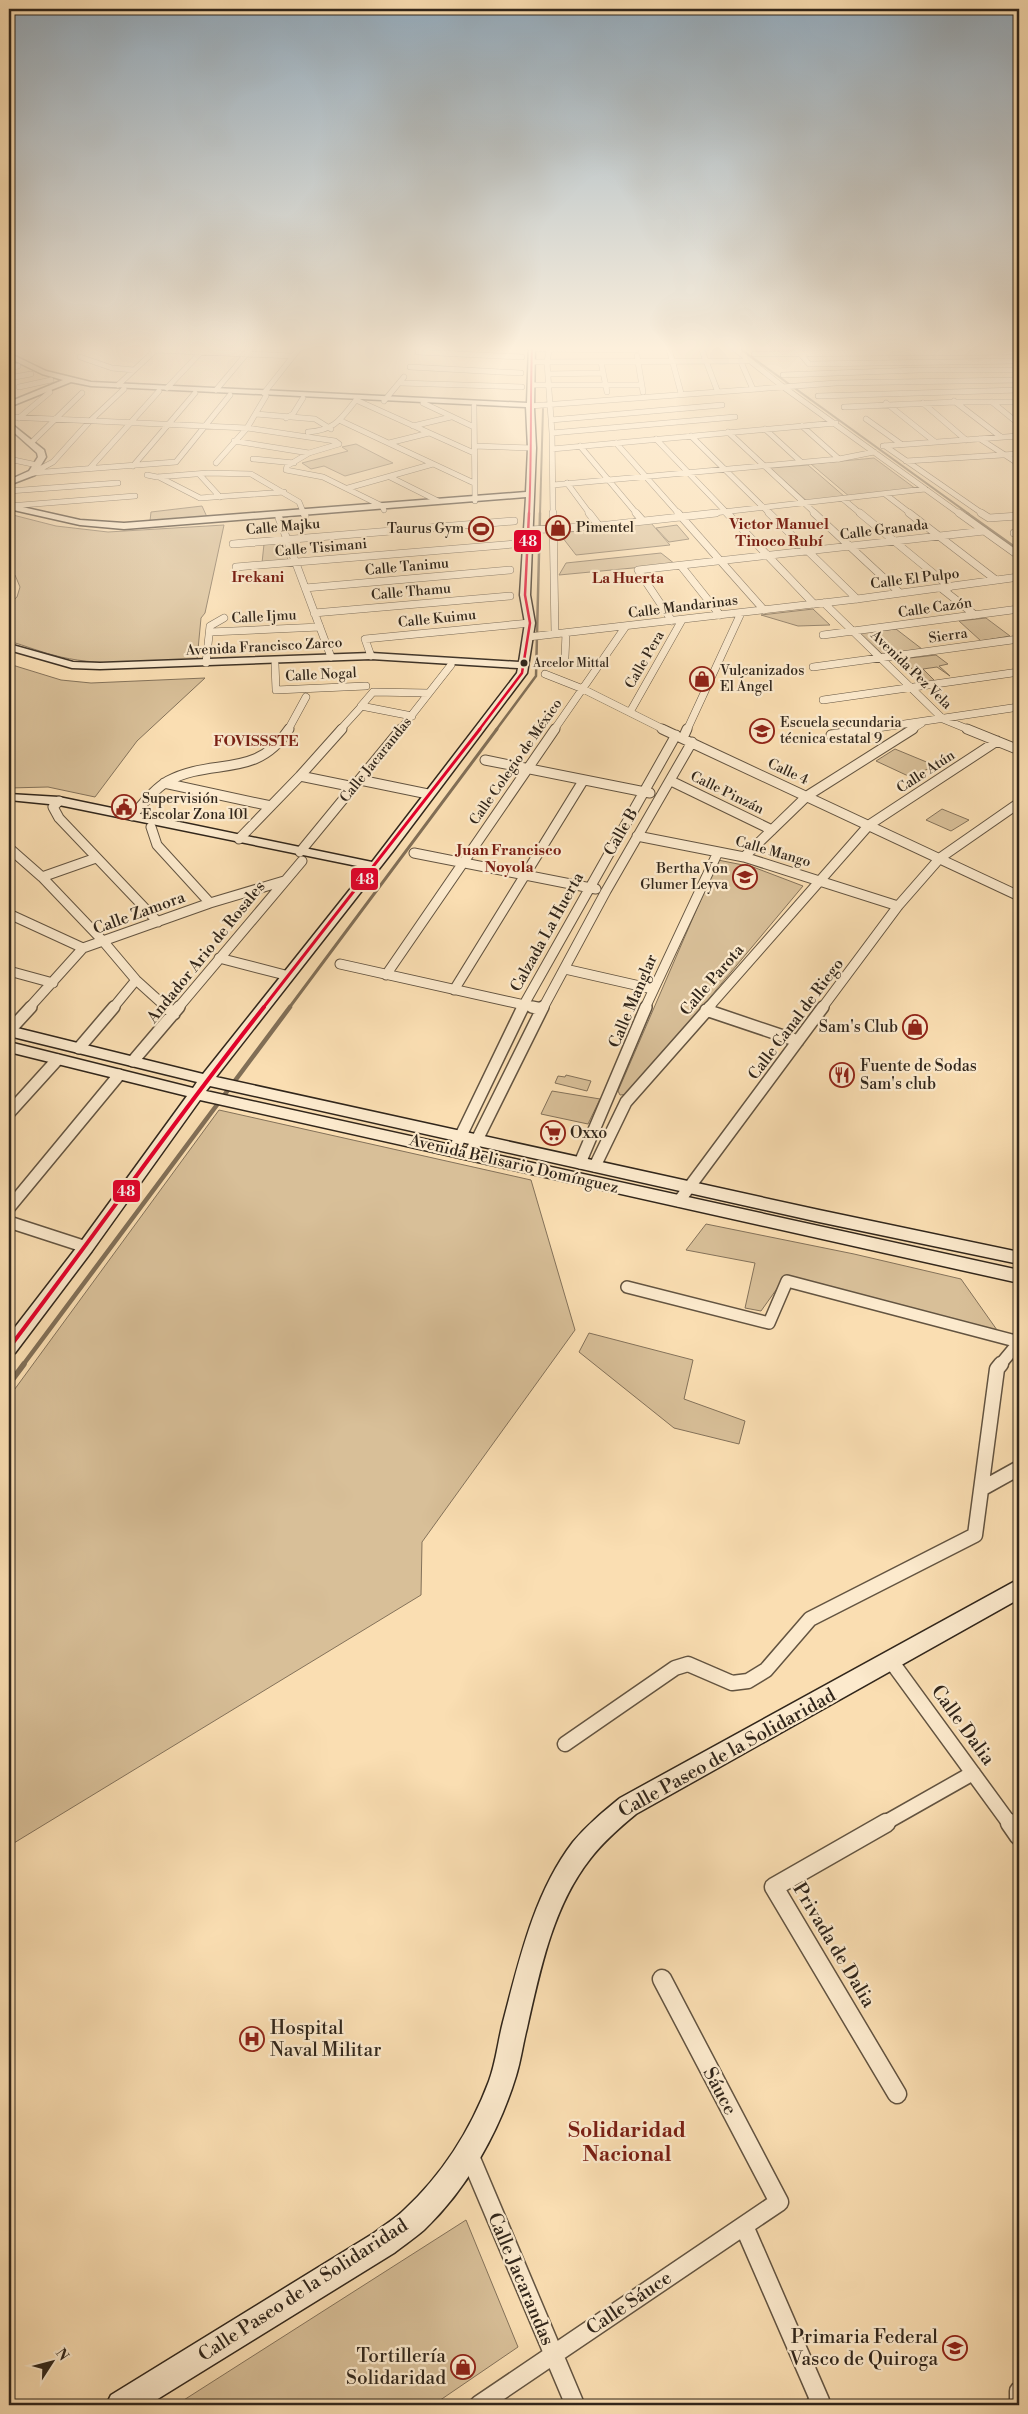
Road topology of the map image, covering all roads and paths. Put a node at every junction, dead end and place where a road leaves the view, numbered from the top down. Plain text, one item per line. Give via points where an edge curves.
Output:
1 (42, 458) edge
2 (57, 458) edge
3 (99, 458) edge
4 (140, 458) edge
5 (180, 458) edge
6 (220, 458) edge
7 (301, 458) edge
8 (420, 458) edge
9 (474, 458) edge
10 (531, 458) edge
11 (552, 458) edge
12 (590, 458) edge
13 (629, 458) edge
14 (674, 458) edge
15 (713, 458) edge
16 (755, 458) edge
17 (796, 458) edge
18 (844, 458) edge
19 (883, 458) edge
20 (902, 458) edge
21 (944, 458) edge
22 (9, 459) edge
23 (253, 459) dead end
24 (839, 459) joint
25 (906, 460) junction
26 (294, 462) junction
27 (801, 462) junction
28 (216, 463) dead end
29 (433, 464) junction
30 (133, 466) junction
31 (764, 466) junction
32 (90, 468) junction
33 (35, 469) junction
34 (725, 469) junction
35 (687, 472) junction
36 (199, 474) junction
37 (147, 475) dead end
38 (157, 476) junction
39 (645, 476) junction
40 (390, 477) junction
41 (608, 480) junction
42 (9, 483) edge
43 (118, 483) dead end
44 (474, 483) junction
45 (567, 483) junction
46 (553, 484) junction
47 (348, 488) junction
48 (926, 489) junction
49 (9, 491) edge
50 (284, 492) junction
51 (884, 494) junction
52 (529, 495) junction
53 (135, 496) dead end
54 (220, 497) junction
55 (843, 499) junction
56 (475, 500) junction
57 (438, 501) junction
58 (806, 504) junction
59 (9, 507) edge
60 (383, 508) junction
61 (765, 509) junction
62 (726, 512) junction
63 (304, 514) junction
64 (1019, 516) edge
65 (682, 517) junction
66 (279, 518) junction
67 (514, 521) dead end
68 (643, 521) junction
69 (185, 524) junction
70 (599, 526) junction
71 (532, 530) junction
72 (551, 530) junction
73 (984, 531) junction
74 (939, 536) junction
75 (287, 539) junction
76 (896, 542) junction
77 (527, 543) junction
78 (233, 544) dead end
79 (851, 547) junction
80 (809, 552) junction
81 (1019, 556) edge
82 (768, 557) junction
83 (721, 561) junction
84 (295, 562) junction
85 (681, 566) junction
86 (236, 567) dead end
87 (510, 570) dead end
88 (638, 570) joint
89 (1019, 577) edge
90 (996, 580) junction
91 (950, 587) junction
92 (305, 588) junction
93 (941, 588) junction
94 (900, 593) junction
95 (510, 596) dead end
96 (857, 599) junction
97 (824, 603) junction
98 (814, 604) junction
99 (1019, 609) edge
100 (764, 610) junction
101 (314, 613) junction
102 (741, 613) junction
103 (720, 615) junction
104 (975, 615) junction
105 (224, 618) dead end
106 (682, 620) junction
107 (672, 621) junction
108 (530, 622) junction
109 (626, 626) junction
110 (320, 627) junction
111 (210, 632) junction
112 (853, 632) junction
113 (566, 633) junction
114 (551, 635) junction
115 (823, 635) dead end
116 (531, 636) junction
117 (1019, 639) edge
118 (9, 647) edge
119 (9, 655) edge
120 (371, 656) junction
121 (331, 657) junction
122 (565, 657) dead end
123 (880, 658) junction
124 (404, 659) junction
125 (206, 664) junction
126 (275, 664) junction
127 (451, 665) junction
128 (812, 667) dead end
129 (523, 669) junction
130 (1019, 672) edge
131 (545, 674) dead end
132 (366, 686) dead end
133 (911, 688) junction
134 (583, 689) junction
135 (429, 693) junction
136 (306, 697) dead end
137 (823, 700) dead end
138 (361, 707) junction
139 (1019, 707) edge
140 (630, 712) junction
141 (412, 716) junction
142 (943, 719) junction
143 (922, 723) junction
144 (831, 735) dead end
145 (684, 738) junction
146 (997, 741) junction
147 (1017, 748) edge
148 (485, 760) dead end
149 (528, 769) junction
150 (300, 776) junction
151 (584, 780) junction
152 (670, 781) junction
153 (357, 783) junction
154 (164, 784) junction
155 (645, 792) junction
156 (428, 794) junction
157 (662, 795) junction
158 (807, 796) junction
159 (9, 797) edge
160 (9, 802) edge
161 (1019, 803) edge
162 (56, 804) junction
163 (271, 806) junction
164 (132, 816) junction
165 (868, 825) junction
166 (151, 827) junction
167 (772, 830) junction
168 (191, 832) junction
169 (637, 836) junction
170 (244, 843) junction
171 (9, 848) edge
172 (718, 852) junction
173 (414, 853) dead end
174 (301, 857) junction
175 (744, 857) junction
176 (96, 858) junction
177 (940, 858) junction
178 (464, 862) junction
179 (372, 870) junction
180 (525, 874) junction
181 (42, 877) junction
182 (821, 880) junction
183 (284, 881) junction
184 (590, 887) junction
185 (606, 891) junction
186 (1018, 894) edge
187 (210, 904) junction
188 (898, 906) junction
189 (9, 914) edge
190 (158, 922) junction
191 (103, 942) junction
192 (84, 948) junction
193 (219, 958) junction
194 (340, 964) dead end
195 (564, 969) junction
196 (9, 971) edge
197 (386, 975) junction
198 (289, 976) junction
199 (136, 980) junction
200 (53, 983) junction
201 (653, 989) junction
202 (454, 990) junction
203 (523, 1006) junction
204 (542, 1009) junction
205 (706, 1010) junction
206 (174, 1014) junction
207 (9, 1031) edge
208 (798, 1041) junction
209 (9, 1047) edge
210 (79, 1048) junction
211 (57, 1060) junction
212 (133, 1061) junction
213 (119, 1074) junction
214 (214, 1081) junction
215 (258, 1092) junction
216 (212, 1098) junction
217 (609, 1098) junction
218 (626, 1102) junction
219 (248, 1106) junction
220 (9, 1113) edge
221 (458, 1143) junction
222 (474, 1147) junction
223 (587, 1165) junction
224 (690, 1187) junction
225 (679, 1201) junction
226 (9, 1208) edge
227 (9, 1222) edge
228 (86, 1247) junction
229 (1019, 1258) edge
230 (1019, 1277) edge
231 (627, 1287) dead end
232 (1019, 1336) edge
233 (1019, 1342) edge
234 (9, 1348) edge
235 (1019, 1468) edge
236 (982, 1488) junction
237 (1019, 1588) edge
238 (891, 1661) junction
239 (565, 1744) dead end
240 (973, 1773) junction
241 (1019, 1836) edge
242 (662, 1979) dead end
243 (897, 2094) dead end
244 (468, 2153) junction
245 (779, 2202) joint
246 (744, 2226) junction
247 (553, 2355) junction
248 (1019, 2391) edge
249 (121, 2405) edge
250 (479, 2405) edge
251 (575, 2405) edge
252 (815, 2405) edge
253 (1019, 2405) edge

1 - 33 street
2 - 33 street
3 - 32 street
4 - 30 street
5 - 30 street via 176,462
6 - 28 street
7 - 26 street
8 - 29 street
9 - 44 street
10 - 52 street
11 - 46 street
12 - 41 street
13 - 39 street
14 - 35 street
15 - 34 street
16 - 31 street
17 - 27 street
18 - 24 street
19 - 48 street
20 - 25 street
21 - 25 street
22 - 33 street
23 - 26 street
24 - 27 street
25 - 64 street via 989,518
26 - 47 street via 286,470 315,474
27 - 31 street
29 - 40 street
29 - 44 street
30 - 32 street
31 - 34 street
31 - 58 street
32 - 33 street
33 - 42 street
34 - 35 street
34 - 61 street
35 - 39 street
35 - 62 street
36 - 38 street
36 - 50 street via 251,474
36 - 54 street
37 - 38 street
38 - 54 street via 200,498
39 - 41 street
39 - 65 street
40 - 47 street
40 - 57 street
41 - 45 street
41 - 68 street
43 - 49 street
44 - 56 street
45 - 46 street
45 - 70 street
46 - 72 street
47 - 60 street
48 - 51 street
48 - 73 street
50 - 54 street
50 - 63 street via 299,502
51 - 55 street
51 - 74 street
52 - 56 street
52 - 71 street
53 - 59 street
55 - 58 street
55 - 76 street
56 - 57 street
56 - 60 street
57 - 60 street
58 - 61 street
58 - 79 street
59 - 69 street via 102,526
60 - 63 street
61 - 62 street
61 - 80 street
62 - 65 street
62 - 82 street
63 - 66 street
63 - 69 street
65 - 68 street
65 - 83 street
66 - 69 street
66 - 75 street
67 - 75 street, Calle Majku
68 - 70 street
70 - 72 street
71 - 72 street
71 - 77 street
72 - 114 street
73 - 74 street, Calle Granada
73 - 81 street
74 - 76 street, Calle Granada
74 - 90 street
75 - 78 street, Calle Majku
75 - 84 street
76 - 79 street, Calle Granada
76 - 91 street
77 - 84 street, Calle Tisimani
77 - 108 street via 525,595
79 - 80 street, Calle Granada
79 - 94 street
80 - 82 street, Calle Granada
80 - 96 street
82 - 83 street, Calle Granada
82 - 98 street
83 - 85 street, Calle Granada
83 - 100 street
84 - 86 street, Calle Tisimani
84 - 92 street
85 - 88 street, Calle Granada
85 - 103 street
87 - 92 street, Calle Tanimu
88 - 107 street, Calle Pera
89 - 90 street, Calle El Pulpo
90 - 91 street, Calle El Pulpo
91 - 93 street, Calle El Pulpo
92 - 101 street
93 - 94 street, Calle El Pulpo
93 - 104 street
94 - 96 street, Calle El Pulpo
95 - 101 street, Calle Thamu
96 - 97 street, Calle El Pulpo
97 - 98 street, Calle El Pulpo
97 - 112 street, Avenida Pez Vela
98 - 100 street, Calle Mandarinas
99 - 104 street, Calle Cazón
100 - 102 street, Calle Mandarinas
101 - 110 street
102 - 103 street, Calle Mandarinas
102 - 145 street, Calzada La Huerta
103 - 106 street, Calle Mandarinas
104 - 112 street, Calle Cazón
105 - 111 street via 214,622
106 - 107 street, Calle Mandarinas
106 - 140 street, Calle Pera
107 - 109 street, Calle Mandarinas
108 - 116 street
108 - 120 street, Calle Kuimu via 365,640
109 - 113 street, Calle Mandarinas
109 - 134 street, Calle Colegio de México
110 - 111 street, Calle Ijmu
110 - 121 street
111 - 125 street
112 - 115 street, Calle Cazón
112 - 123 street, Avenida Pez Vela
113 - 114 street, Calle Mandarinas
113 - 122 street
114 - 116 street, Calle Mandarinas
116 - 129 street
117 - 123 street, Sierra
118 - 125 street, Avenida Francisco Zarco via 72,665
119 - 126 street, Avenida Francisco Zarco via 68,671 96,673
120 - 121 street, Avenida Francisco Zarco
120 - 124 street, Avenida Francisco Zarco
121 - 125 street, Avenida Francisco Zarco
123 - 128 street, Sierra
123 - 133 street, Avenida Pez Vela
124 - 126 street, Avenida Francisco Zarco
124 - 127 street, Avenida Francisco Zarco
124 - 129 street, Avenida Francisco Zarco
126 - 132 street, Calle Nogal via 276,690
127 - 129 street, Avenida Francisco Zarco
127 - 135 street, Calle Jacarandas
129 - 156 street
130 - 133 street
131 - 134 street, Calle 4
133 - 137 street
133 - 142 street, Avenida Pez Vela
134 - 140 street, Calle 4
134 - 149 street, Calle Colegio de México
135 - 138 street, Calle Nogal via 373,692
135 - 141 street, Calle Jacarandas
136 - 154 street via 274,749 261,756 175,778
138 - 141 street
138 - 150 street
139 - 142 street
140 - 145 street, Calle 4
141 - 153 street, Calle Jacarandas
142 - 143 street
142 - 146 street, Avenida Pez Vela
143 - 144 street
143 - 158 street
145 - 152 street, Calle B
145 - 155 street, Calzada La Huerta
145 - 158 street, Calle 4
146 - 147 street, Avenida Pez Vela
146 - 165 street, Calle Atún
148 - 149 street
149 - 151 street
149 - 178 street, Calle Colegio de México
150 - 153 street
150 - 163 street
151 - 155 street
151 - 180 street
152 - 157 street, Calle B
152 - 167 street, Calle Pinzán
153 - 156 street
153 - 174 street, Calle Jacarandas
154 - 163 street
154 - 164 street
155 - 157 street
155 - 184 street, Calzada La Huerta
156 - 179 street
157 - 169 street, Calle B
158 - 165 street, Calle 4
158 - 167 street
159 - 162 street
160 - 162 street
161 - 177 street, Calle Canal de Riego
162 - 164 street
162 - 166 street
162 - 176 street via 59,818
163 - 170 street
164 - 168 street
165 - 177 street, Calle 4
165 - 182 street, Calle Parota
166 - 168 street
166 - 187 street via 157,845
167 - 175 street
168 - 170 street
169 - 172 street, Calle Mango
169 - 185 street, Calle B
170 - 174 street
171 - 181 street
172 - 175 street, Calle Mango
172 - 201 street, Calle Manglar
173 - 178 street
174 - 179 street
174 - 183 street, Andador Ario de Rosales
175 - 182 street, Calle Mango
176 - 181 street
176 - 190 street
177 - 186 street, Calle 4
177 - 188 street, Calle Canal de Riego
178 - 180 street
178 - 197 street, Calle Colegio de México
179 - 198 street
180 - 184 street
180 - 202 street
181 - 191 street
182 - 188 street, Calle Mango
182 - 205 street, Calle Parota
183 - 187 street, Calle Zamora
183 - 193 street, Andador Ario de Rosales
184 - 185 street
184 - 203 street, Calzada La Huerta
185 - 195 street, Calle B
187 - 190 street, Calle Zamora
188 - 208 street, Calle Canal de Riego
189 - 192 street, Calle Zamora
190 - 191 street, Calle Zamora
191 - 192 street, Calle Zamora
191 - 199 street
192 - 200 street
193 - 198 street
193 - 206 street, Andador Ario de Rosales
194 - 197 street
195 - 201 street
195 - 204 street, Calle B
196 - 200 street
197 - 202 street
198 - 214 street
199 - 206 street
199 - 210 street
200 - 207 street
201 - 217 street, Calle Manglar
202 - 203 street
203 - 204 street
203 - 221 street, Calzada La Huerta
204 - 222 street, Calle B
205 - 208 street
205 - 218 street, Calle Parota
206 - 212 street, Andador Ario de Rosales
207 - 210 street, Avenida Belisario Domínguez
208 - 224 street, Calle Canal de Riego
209 - 211 street, Avenida Belisario Domínguez
210 - 212 street, Avenida Belisario Domínguez
211 - 213 street, Avenida Belisario Domínguez
211 - 220 street
212 - 214 street, Avenida Belisario Domínguez
213 - 216 street, Avenida Belisario Domínguez
213 - 226 street
214 - 215 street, Avenida Belisario Domínguez
214 - 216 street
215 - 219 street
215 - 221 street, Avenida Belisario Domínguez
216 - 219 street, Avenida Belisario Domínguez
216 - 228 street
217 - 218 street
217 - 223 street, Calle Manglar
218 - 223 street, Calle Parota
219 - 221 street, Avenida Belisario Domínguez
221 - 222 street, Avenida Belisario Domínguez
222 - 223 street, Avenida Belisario Domínguez
222 - 225 street, Avenida Belisario Domínguez
223 - 224 street, Avenida Belisario Domínguez
224 - 225 street, Calle Canal de Riego
224 - 229 street, Avenida Belisario Domínguez
225 - 230 street, Avenida Belisario Domínguez
227 - 228 street
228 - 234 street
231 - 233 street via 769,1323 787,1281
232 - 233 street
233 - 236 street via 997,1369
235 - 236 street
236 - 239 street via 975,1535 810,1619 766,1670 748,1681 732,1683 688,1664 674,1668
237 - 238 street, Calle Paseo de la Solidaridad
238 - 240 street, Calle Dalia
238 - 244 street, Calle Paseo de la Solidaridad via 628,1806 610,1818 587,1842 567,1869 550,1903 503,2079
240 - 241 street, Calle Dalia
240 - 243 street, Privada de Dalia via 774,1887
242 - 245 street, Sáuce
244 - 247 street, Calle Jacarandas
244 - 249 street, Calle Paseo de la Solidaridad via 414,2220 384,2243
245 - 246 street, Calle Sáuce
246 - 247 street, Calle Sáuce
246 - 252 street via 820,2401
247 - 250 street, Calle Sáuce
247 - 251 street, Calle Jacarandas
248 - 253 street

